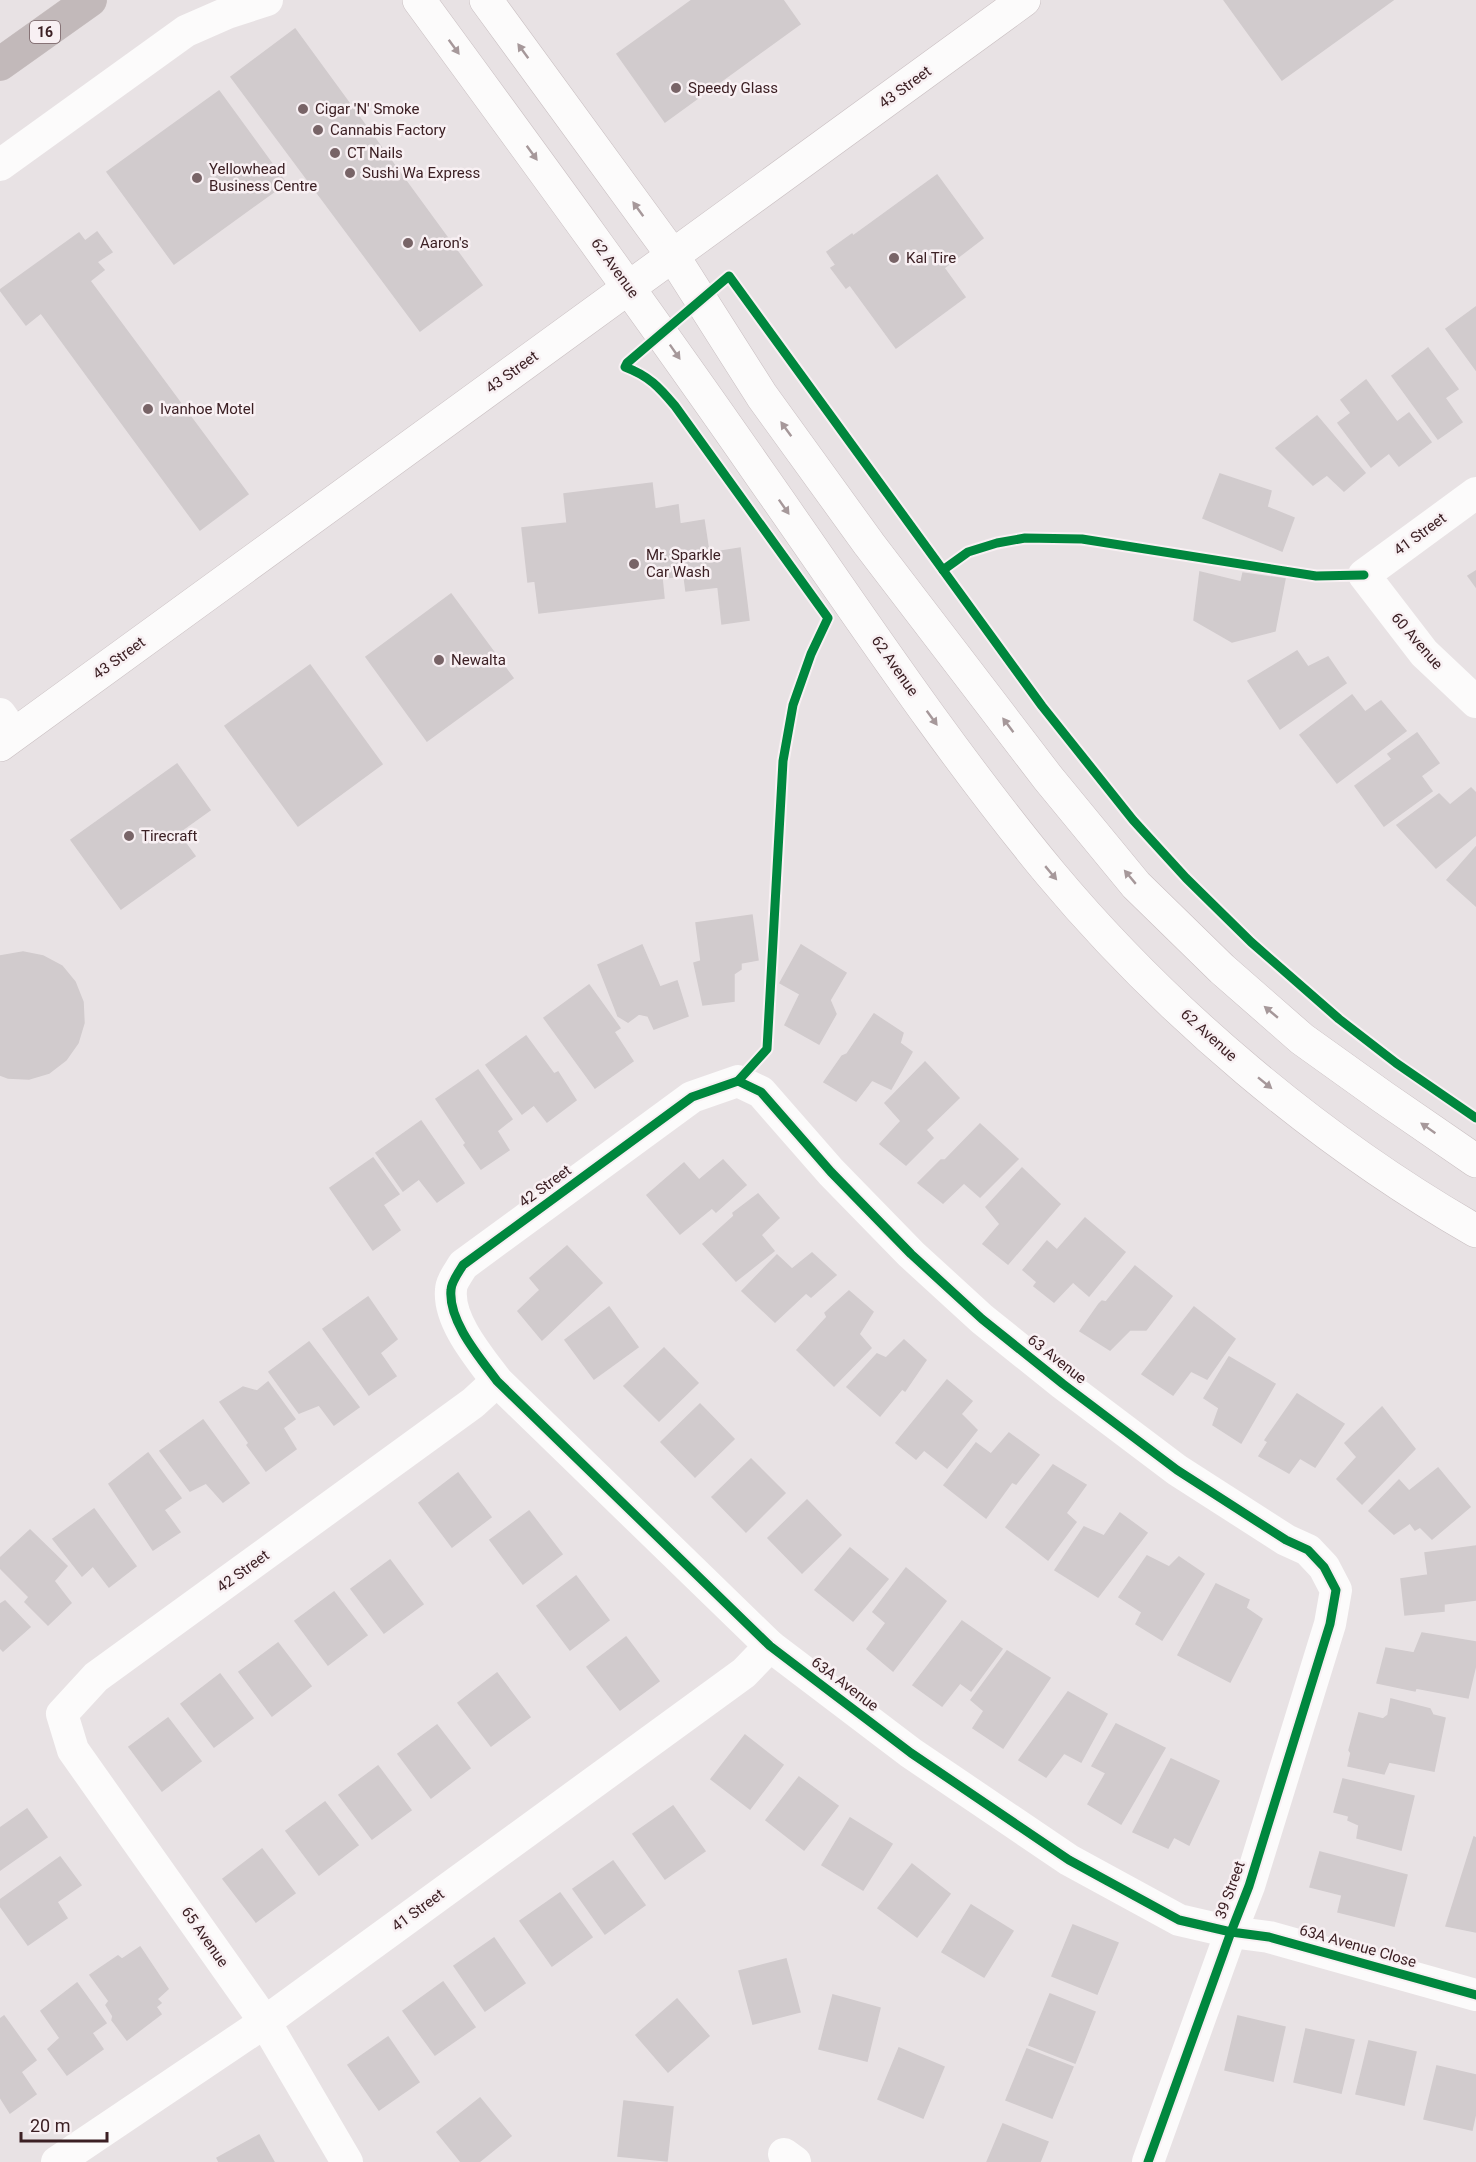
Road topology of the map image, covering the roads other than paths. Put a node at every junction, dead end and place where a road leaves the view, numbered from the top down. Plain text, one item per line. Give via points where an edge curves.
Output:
1 (90, 0) edge
2 (267, 0) edge
3 (419, 0) edge
4 (486, 0) edge
5 (1024, 0) edge
6 (0, 64) edge
7 (0, 165) edge
8 (673, 256) junction
9 (630, 287) junction
10 (1476, 493) edge
11 (1364, 575) joint
12 (1476, 702) edge
13 (5, 731) edge
14 (761, 1092) joint
15 (1476, 1161) edge
16 (1476, 1231) edge
17 (497, 1381) junction
18 (1330, 1624) joint
19 (770, 1646) junction
20 (62, 1714) joint
21 (1231, 1932) junction
22 (1476, 1995) edge
23 (265, 2022) junction
24 (57, 2162) edge
25 (347, 2162) edge
26 (1148, 2162) edge

1 - 6 highway, 16
2 - 7 street via 227,12 186,31
3 -> 9 main road, 62 Avenue
8 -> 4 main road
5 - 8 main road, 43 Street
8 - 9 main road, 43 Street
15 -> 8 main road via 1302,1039 1222,969 1137,885 1048,778 869,544 762,396
9 - 13 main road, 43 Street
9 -> 16 main road, 62 Avenue via 933,720 1080,907 1135,966 1245,1067 1325,1131
10 - 11 street, 41 Street
11 - 12 street, 60 Avenue via 1424,653
14 - 17 street, 42 Street via 738,1081 692,1097 463,1265 450,1289 452,1311
14 - 18 street, 63 Avenue via 831,1172 982,1319 1177,1470 1308,1550 1324,1567 1336,1590
17 - 19 street, 63A Avenue
17 - 20 street, 42 Street via 96,1677
18 - 21 street, 39 Street via 1249,1886
19 - 21 street, 63A Avenue via 911,1754 1069,1860 1179,1920
19 - 23 street, 41 Street via 744,1673
20 - 23 street, 65 Avenue via 74,1750
21 - 22 street, 63A Avenue Close via 1269,1937
21 - 26 street, 39 Street
23 - 24 street, 41 Street
23 - 25 street, 65 Avenue

